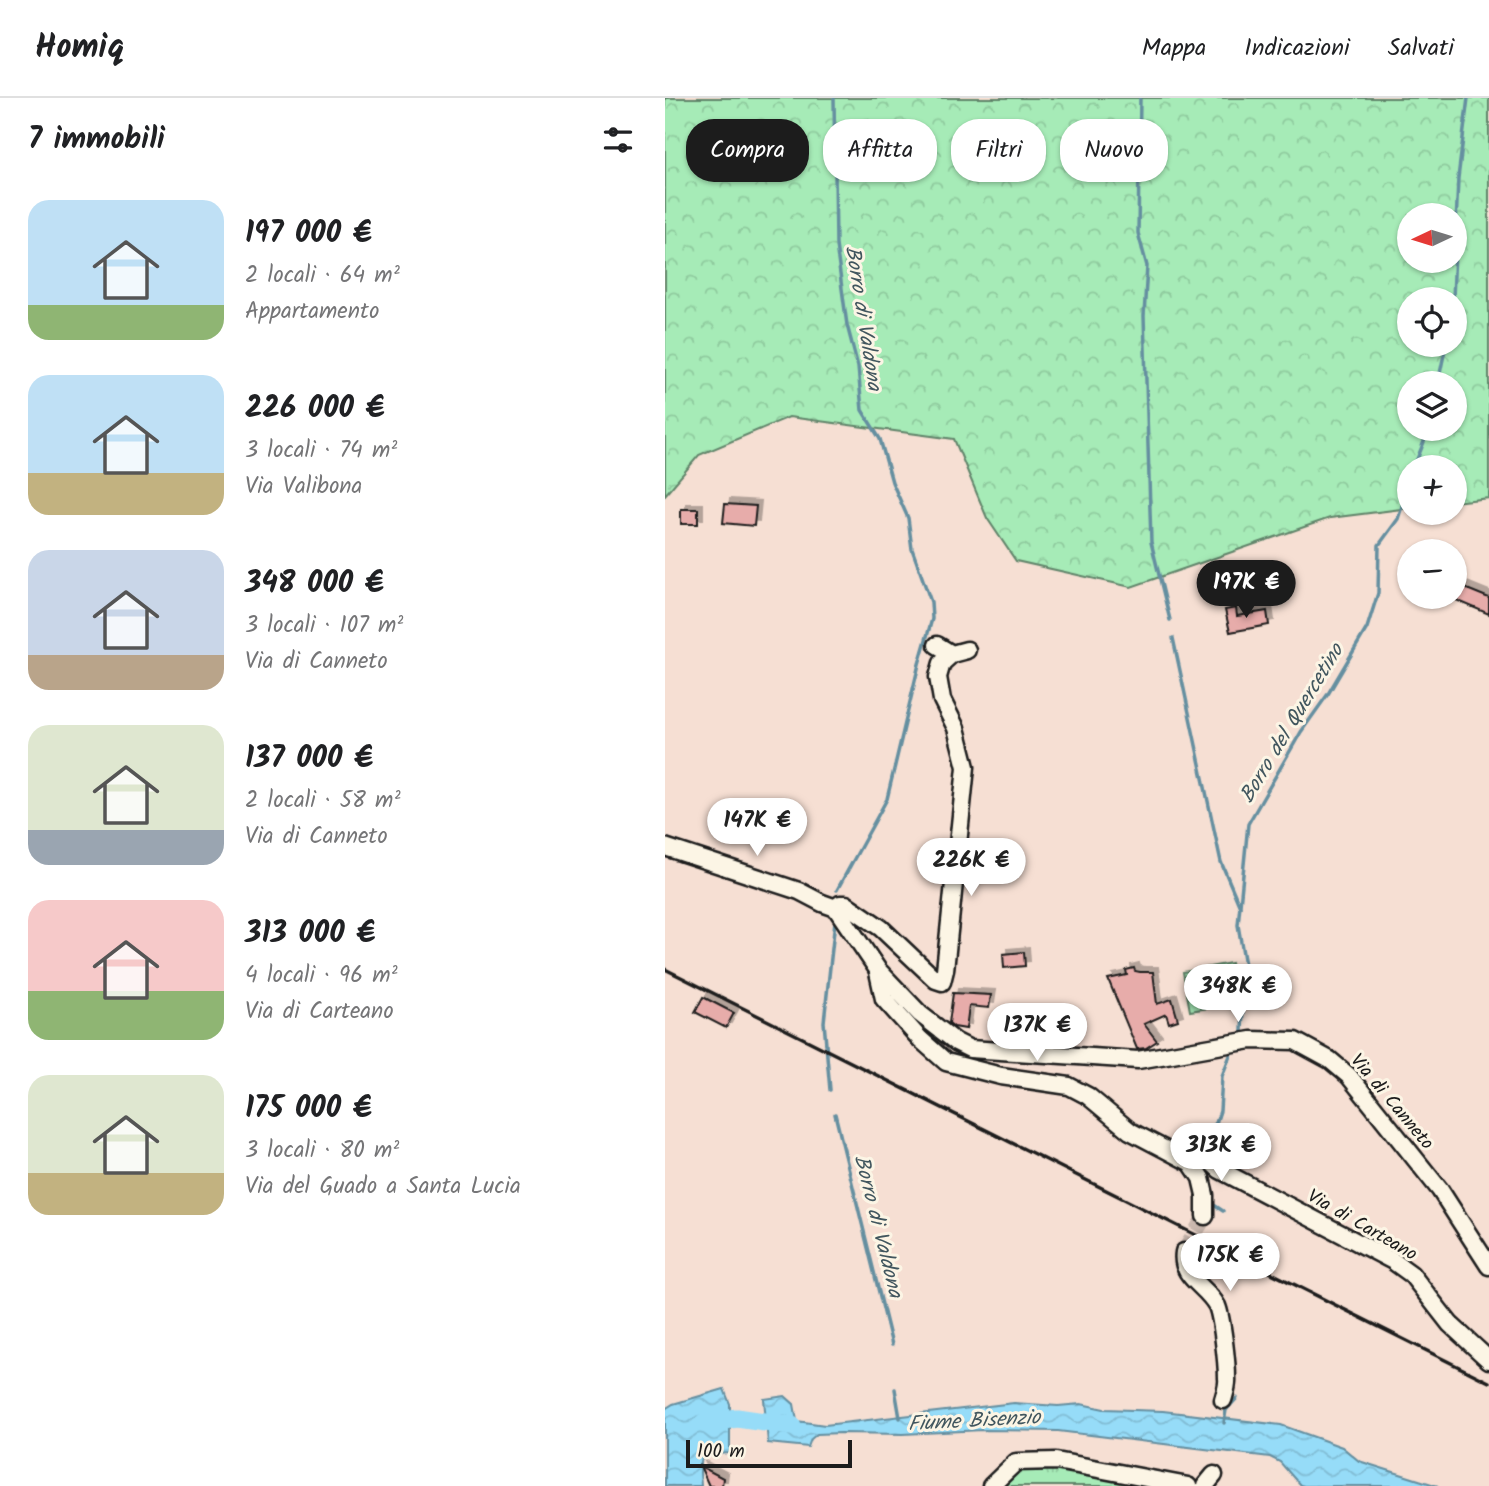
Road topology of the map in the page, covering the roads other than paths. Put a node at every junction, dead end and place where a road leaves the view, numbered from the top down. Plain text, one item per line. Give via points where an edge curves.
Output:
1 (937, 645) dead end
2 (665, 847) edge
3 (836, 908) junction
4 (878, 970) junction
5 (1191, 1163) junction
6 (1205, 1216) tunnel mouth
7 (1184, 1252) dead end
8 (1489, 1266) edge
9 (1489, 1360) edge
10 (1223, 1400) dead end
11 (991, 1486) edge
12 (1188, 1486) edge

1 - 3 street via 959,651 942,663 938,677 966,767 942,982 881,928 846,904
2 - 3 street via 799,891
3 - 4 street, Via di Canneto
4 - 5 street, Via di Carteano via 884,999 946,1062 1069,1086 1130,1131
4 - 8 street, Via di Canneto via 920,1014 970,1049 1138,1060 1251,1040 1295,1041 1349,1076 1440,1190
5 - 6 street via 1201,1178
5 - 9 street, Via di Carteano via 1210,1161 1393,1261 1411,1274 1450,1324
7 - 10 street via 1189,1277 1218,1308 1228,1379
11 - 12 street via 1016,1462 1056,1461

